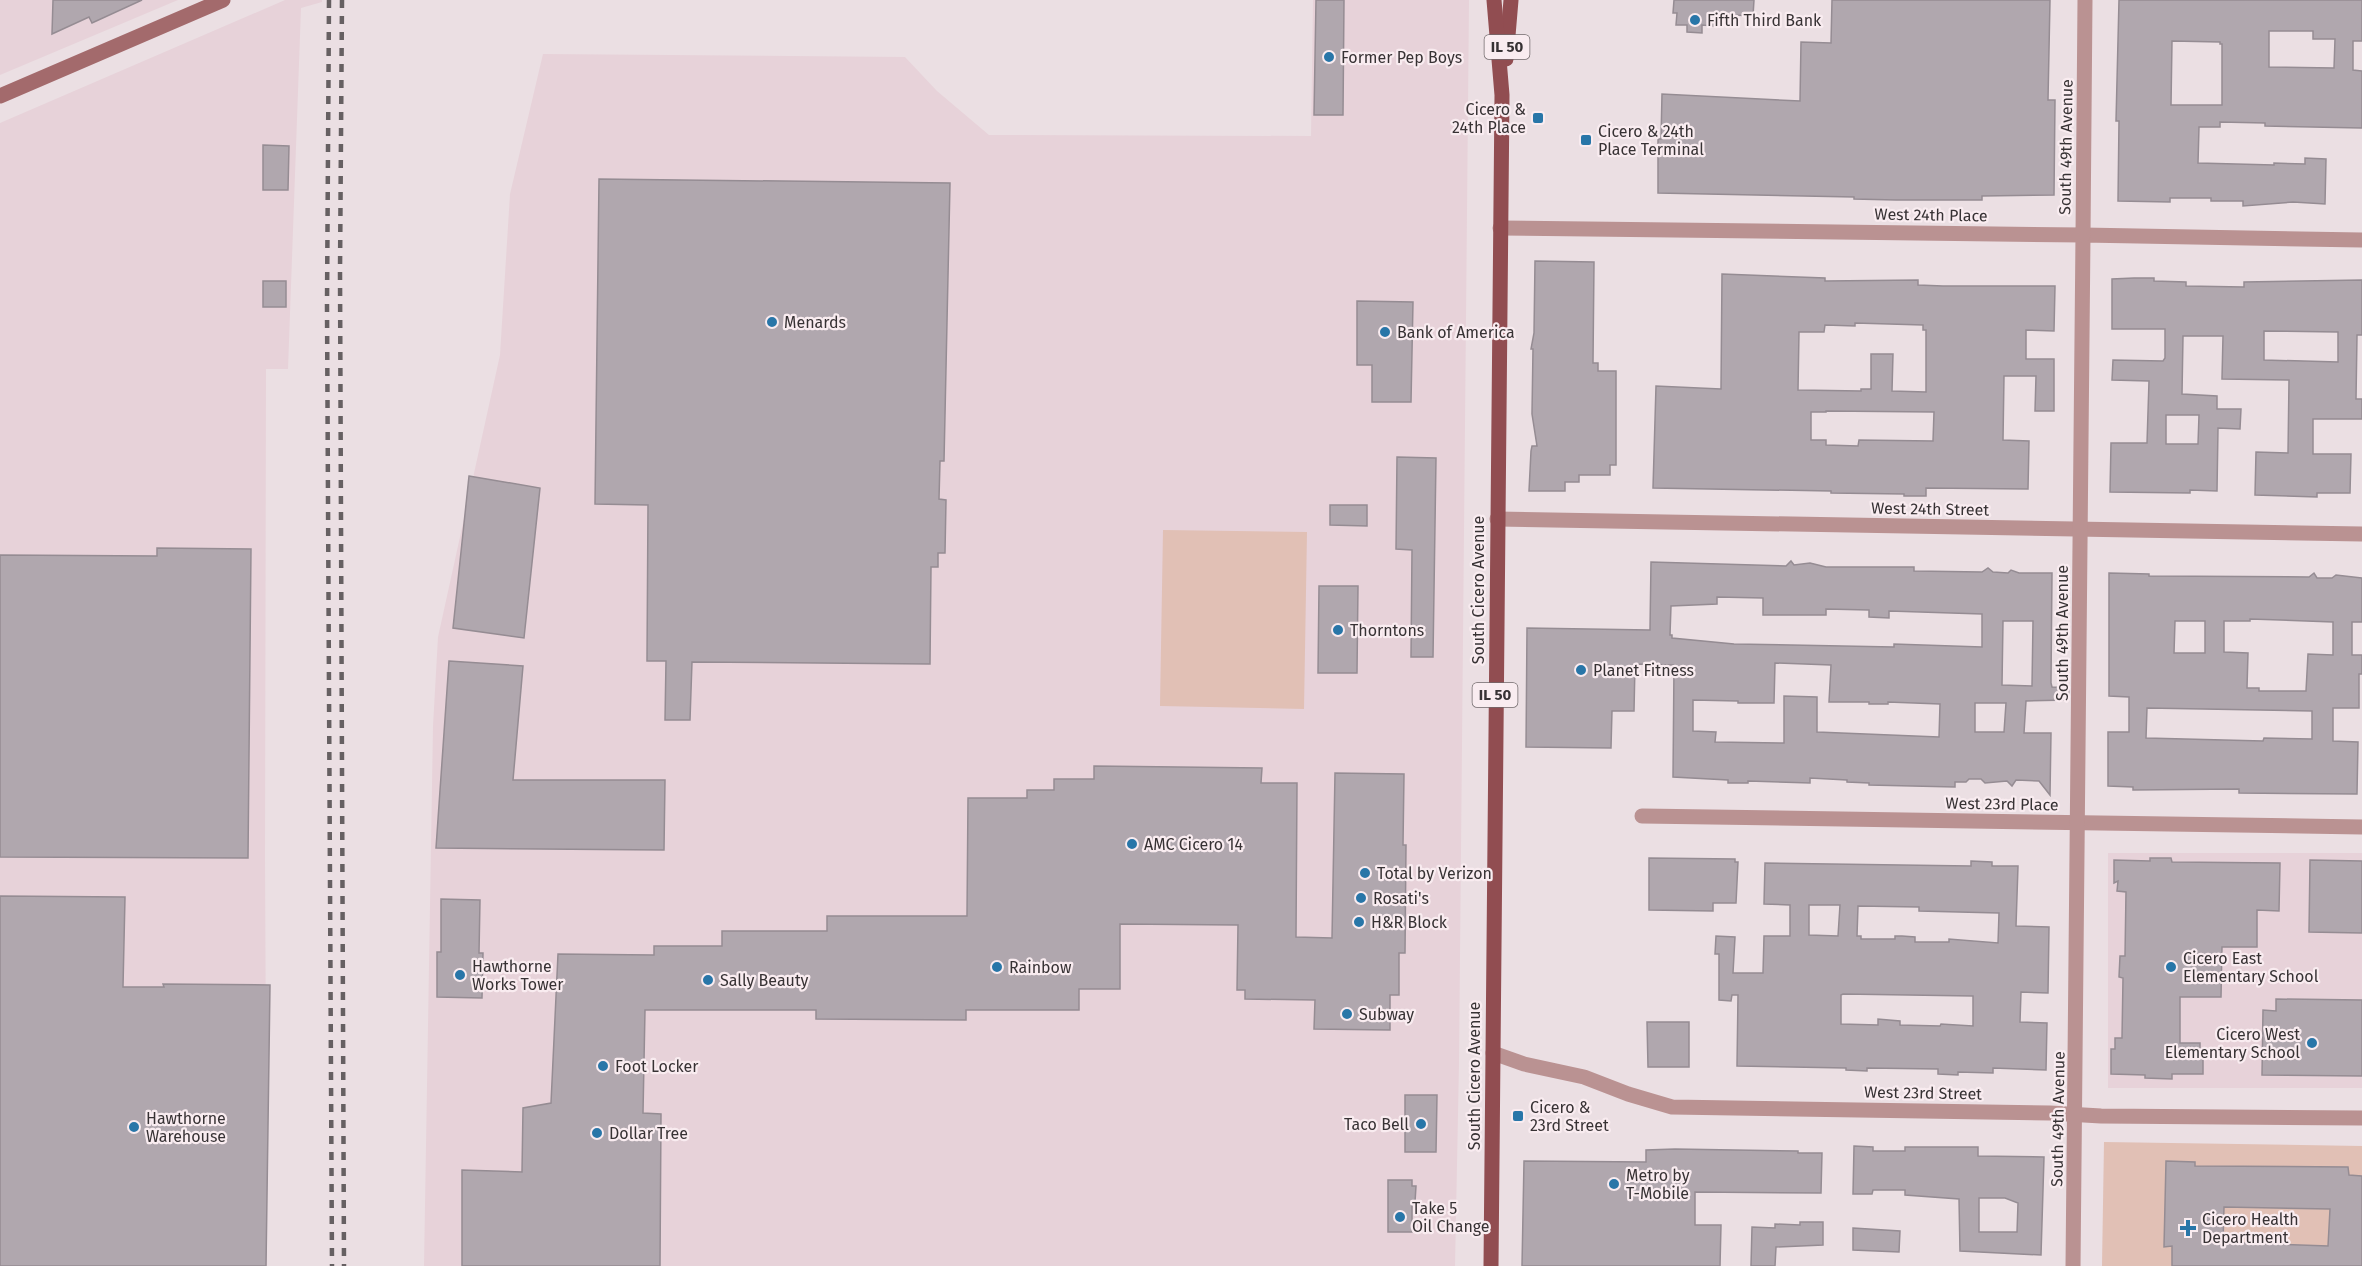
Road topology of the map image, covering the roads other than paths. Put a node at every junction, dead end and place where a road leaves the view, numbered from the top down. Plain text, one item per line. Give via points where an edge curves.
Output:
1 (223, 0) edge
2 (1494, 0) edge
3 (1511, 0) edge
4 (2085, 0) edge
5 (1502, 95) junction
6 (0, 96) edge
7 (1500, 228) junction
8 (2083, 235) junction
9 (2362, 240) edge
10 (1497, 519) junction
11 (2081, 529) junction
12 (2362, 534) edge
13 (1642, 816) dead end
14 (2079, 823) junction
15 (2362, 827) edge
16 (1492, 1053) junction
17 (2076, 1115) junction
18 (2362, 1118) edge
19 (1491, 1266) edge
20 (2073, 1266) edge

1 - 6 main road
2 - 5 main road, South Cicero Avenue / IL 50
3 - 5 main road, South Cicero Avenue / IL 50
4 - 8 street, South 49th Avenue
5 - 7 main road, South Cicero Avenue / IL 50
7 - 8 street, West 24th Place
7 - 10 main road, South Cicero Avenue / IL 50
8 - 9 street, West 24th Place
8 - 11 street, South 49th Avenue
10 - 11 street, West 24th Street
10 - 16 main road, South Cicero Avenue / IL 50
11 - 12 street, West 24th Street
11 - 14 street, South 49th Avenue
13 - 14 street, West 23rd Place
14 - 15 street, West 23rd Place
14 - 17 street, South 49th Avenue
16 - 17 street, West 23rd Street via 1584,1077 1672,1107
16 - 19 main road, South Cicero Avenue / IL 50
17 - 18 street, West 23rd Street
17 - 20 street, South 49th Avenue

